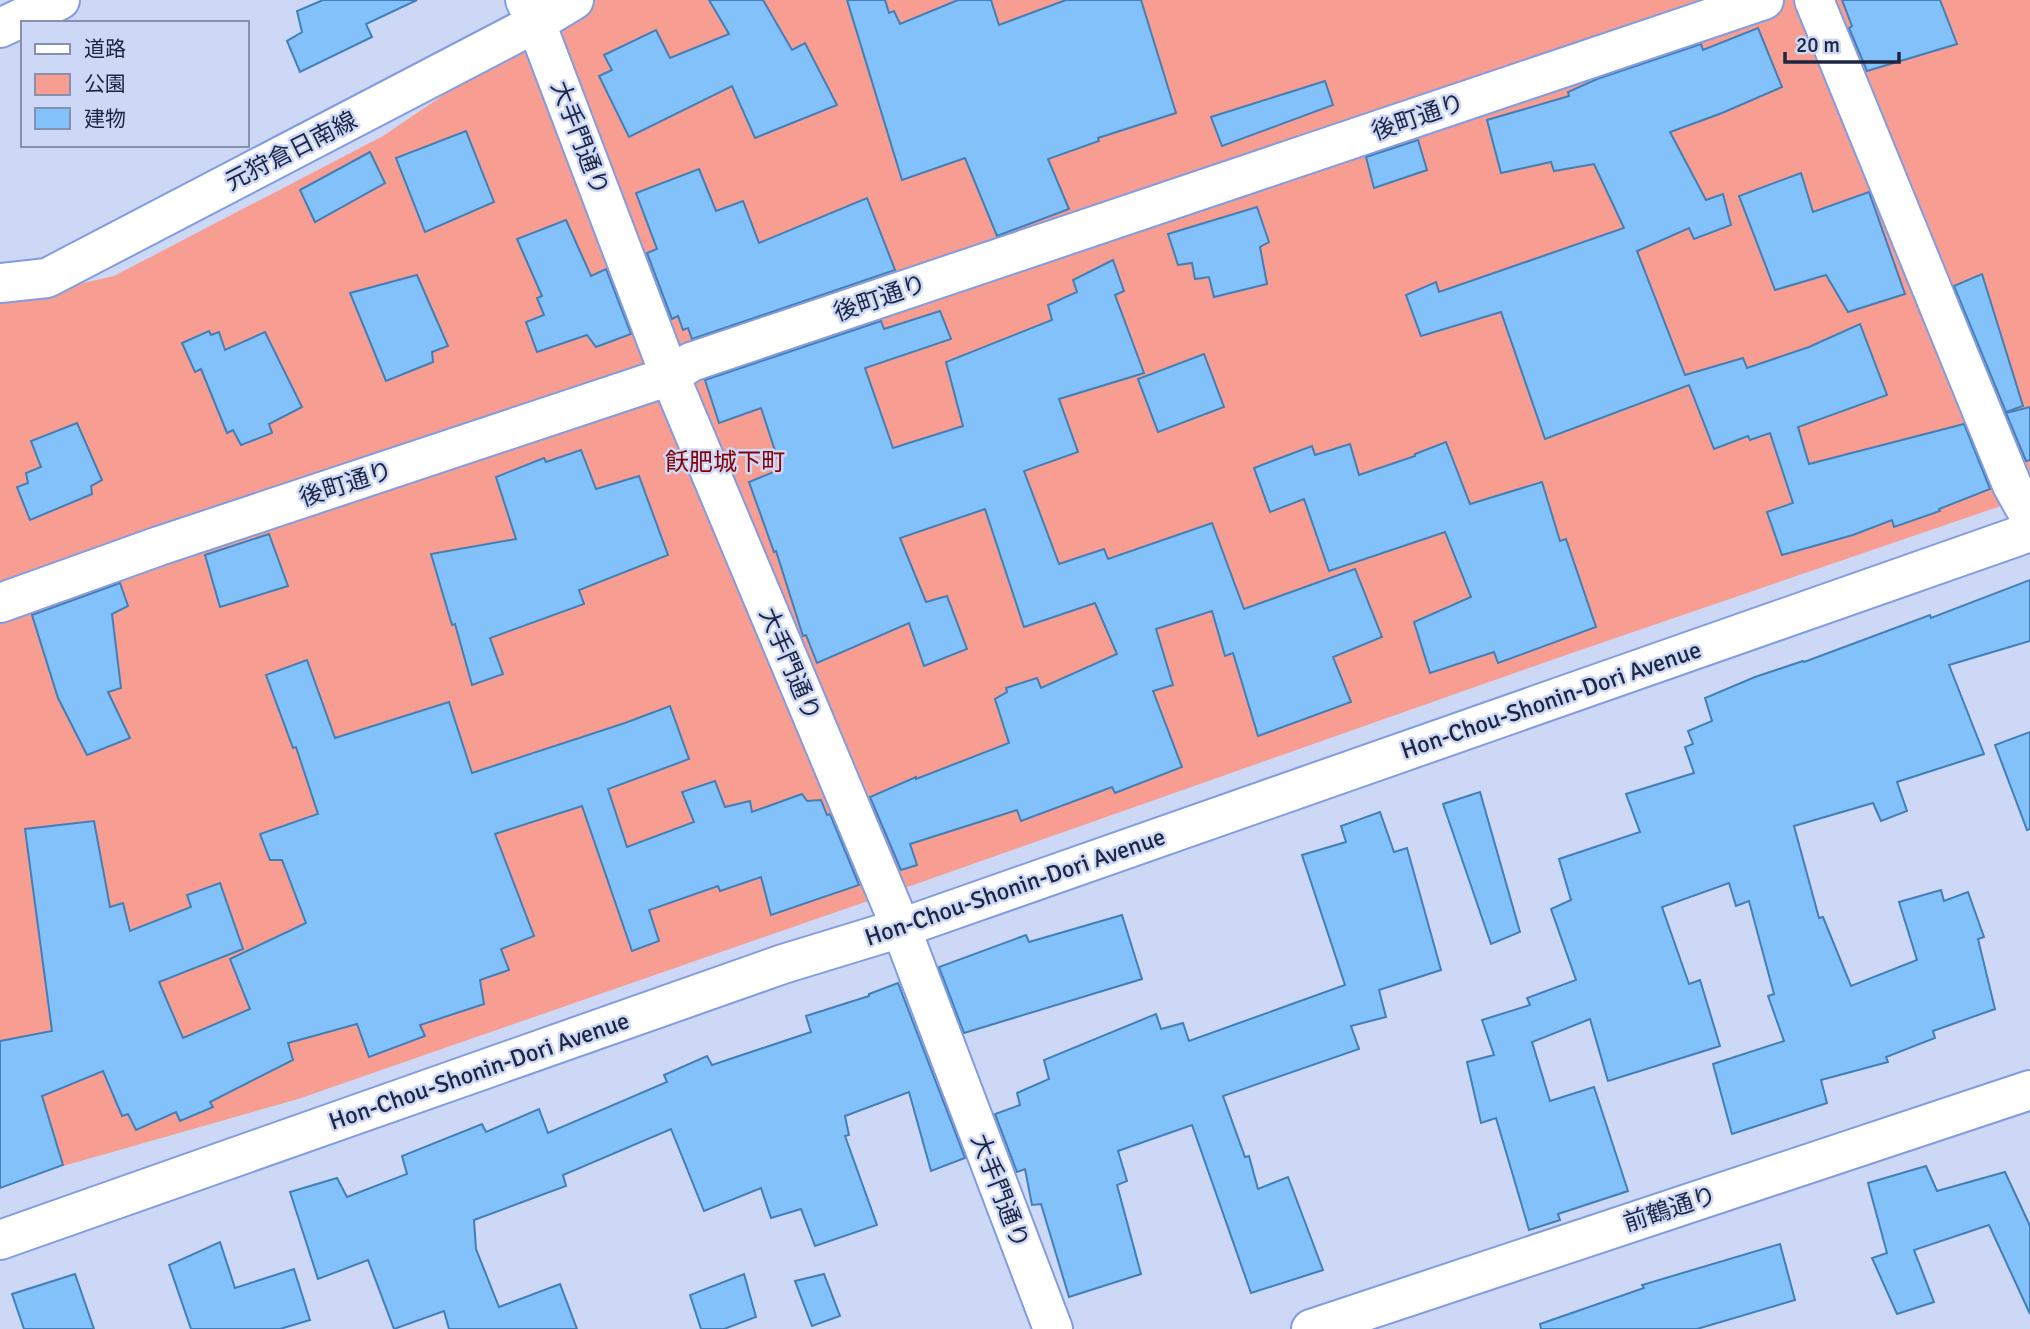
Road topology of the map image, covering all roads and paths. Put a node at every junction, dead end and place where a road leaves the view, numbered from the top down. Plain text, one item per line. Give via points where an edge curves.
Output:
1 (60, 0) edge
2 (574, 0) edge
3 (1764, 0) edge
4 (1814, 0) edge
5 (531, 12) edge
6 (0, 28) edge
7 (0, 283) edge
8 (670, 376) junction
9 (2030, 517) edge
10 (2030, 532) edge
11 (0, 603) edge
12 (901, 928) junction
13 (2030, 1090) edge
14 (0, 1240) edge
15 (1053, 1329) edge
16 (1311, 1329) edge

1 - 6 main road
2 - 5 main road, 元狩倉日南線
3 - 8 main road, 後町通り via 704,357
4 - 9 main road via 2012,485
5 - 7 main road, 元狩倉日南線 via 47,278
5 - 8 main road, 大手門通り
8 - 11 main road, 後町通り
8 - 12 main road, 大手門通り
10 - 12 main road, Hon-Chou-Shonin-Dori Avenue
12 - 14 main road, Hon-Chou-Shonin-Dori Avenue via 783,964
12 - 15 main road, 大手門通り
13 - 16 main road, 前鶴通り

